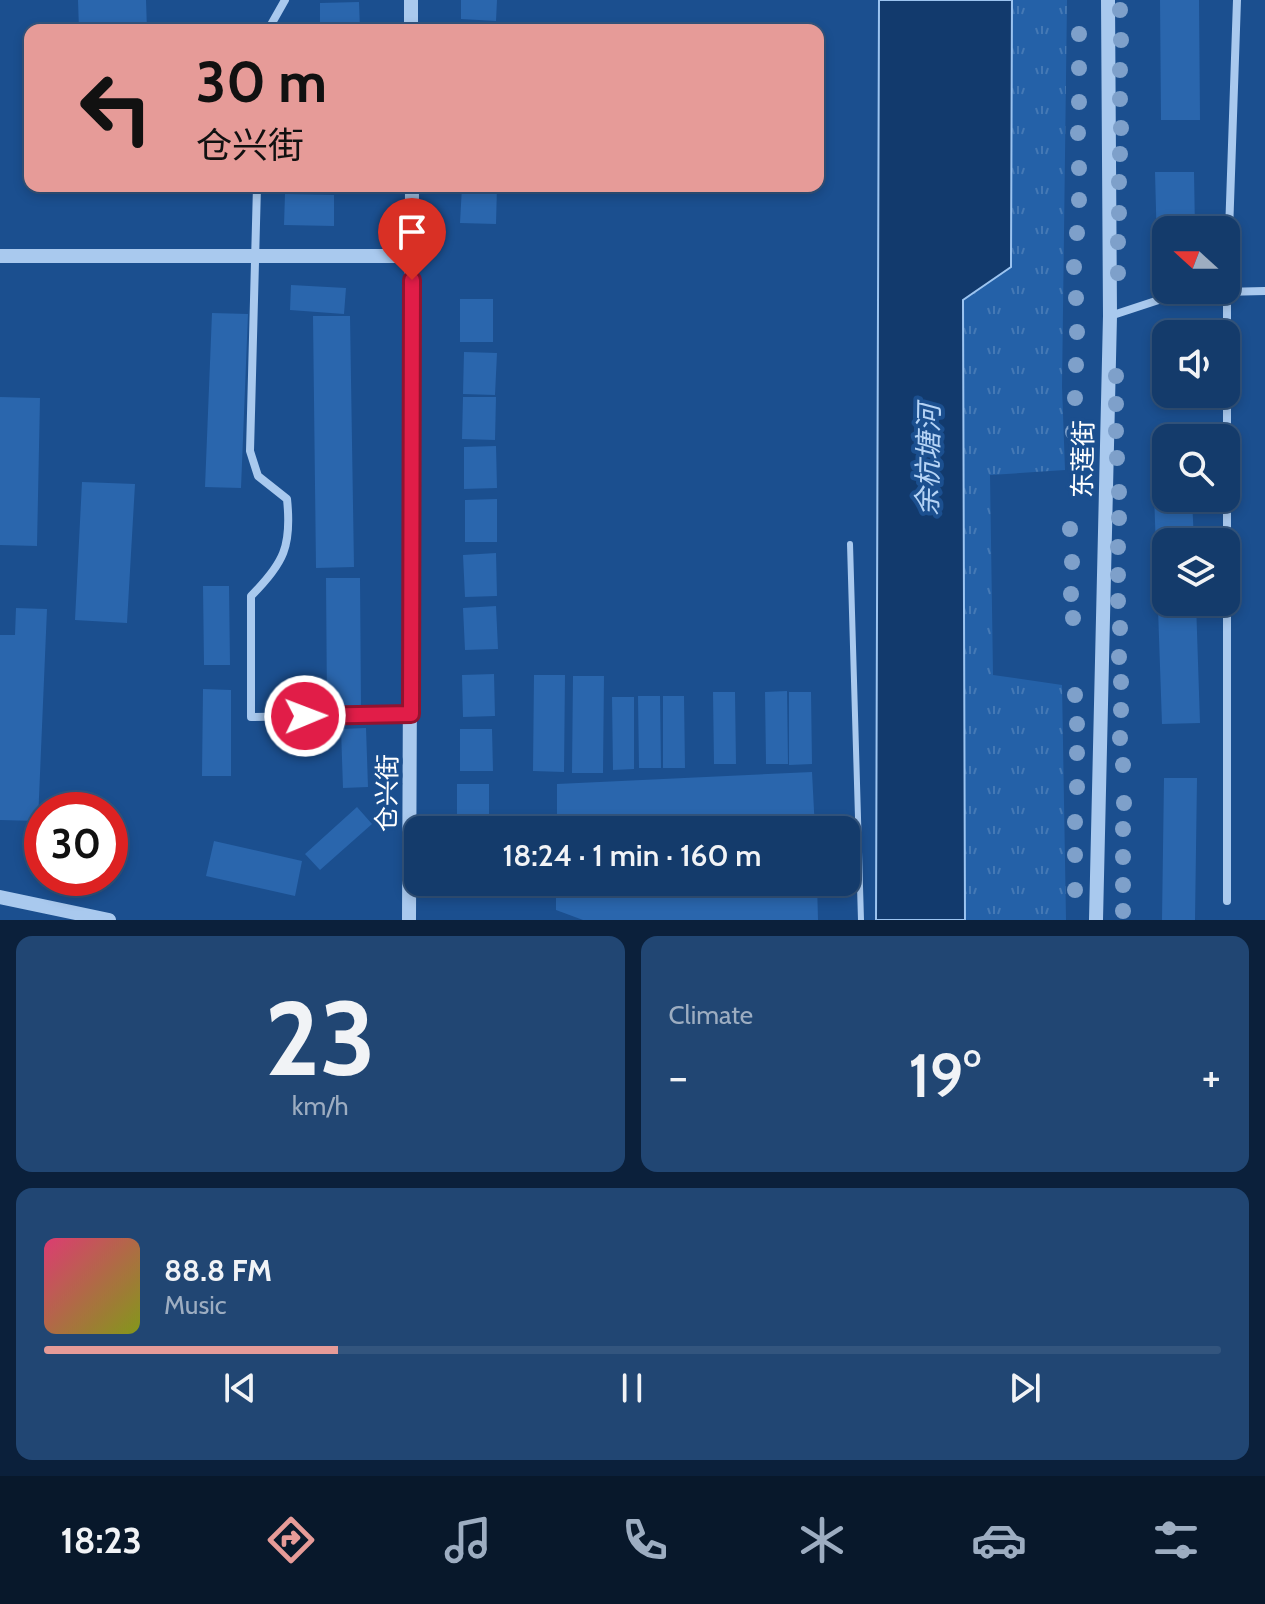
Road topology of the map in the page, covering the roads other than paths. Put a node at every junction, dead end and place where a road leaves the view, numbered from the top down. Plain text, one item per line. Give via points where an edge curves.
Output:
1 (285, 0) edge
2 (411, 0) edge
3 (1108, 0) edge
4 (1237, 0) edge
5 (271, 24) edge
6 (411, 24) edge
7 (257, 192) edge
8 (412, 192) edge
9 (1230, 216) edge
10 (253, 255) junction
11 (0, 256) edge
12 (412, 256) junction
13 (1240, 290) edge
14 (1265, 291) edge
15 (1152, 302) edge
16 (1227, 304) edge
17 (1110, 316) junction
18 (850, 544) dead end
19 (411, 714) junction
20 (0, 897) edge
21 (1227, 901) dead end
22 (109, 920) edge
23 (409, 920) edge
24 (861, 920) edge
25 (1096, 920) edge

1 - 5 street
2 - 6 street
3 - 17 street, 东莲街
4 - 9 street
7 - 10 street
8 - 12 street, 仓兴街
10 - 11 street
10 - 12 street
10 - 19 street via 250,451 258,476 287,499 290,531 276,571 251,596 251,717
12 - 19 street, 仓兴街
13 - 14 street
15 - 17 street
16 - 21 street
17 - 25 street, 东莲街
18 - 24 lane
19 - 23 street, 仓兴街
20 - 22 street

